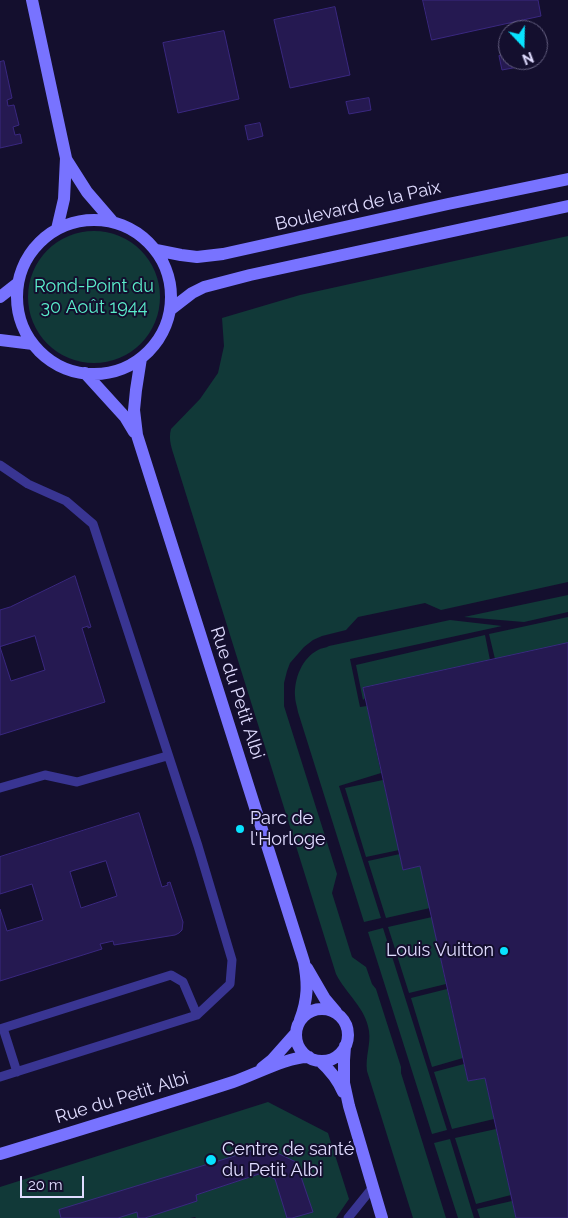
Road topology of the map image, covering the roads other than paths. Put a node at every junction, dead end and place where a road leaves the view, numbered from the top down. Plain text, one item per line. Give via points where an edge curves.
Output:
1 (32, 0) edge
2 (66, 158) junction
3 (568, 179) edge
4 (568, 206) edge
5 (112, 221) junction
6 (57, 229) junction
7 (156, 250) junction
8 (18, 283) junction
9 (0, 297) edge
10 (170, 310) junction
11 (0, 340) edge
12 (33, 344) junction
13 (141, 358) junction
14 (84, 373) junction
15 (136, 435) junction
16 (0, 465) edge
17 (167, 756) junction
18 (0, 788) edge
19 (304, 962) junction
20 (336, 1013) junction
21 (197, 1015) junction
22 (300, 1020) junction
23 (1, 1028) edge
24 (296, 1033) junction
25 (345, 1046) junction
26 (314, 1059) junction
27 (17, 1072) junction
28 (254, 1074) junction
29 (0, 1077) edge
30 (349, 1106) junction
31 (0, 1154) edge
32 (373, 1187) junction
33 (348, 1218) edge
34 (382, 1218) edge

1 - 2 street
2 - 5 street via 87,192
2 - 6 street via 64,199
3 - 7 street, Boulevard de la Paix via 223,254 197,257
4 - 10 street via 209,285
5 - 6 street via 79,221
5 - 7 street via 141,235
6 - 8 street via 31,252
7 - 10 street via 170,283
8 - 9 street
8 - 12 street via 19,315
10 - 13 street via 158,340
11 - 12 street
12 - 14 street via 56,364
13 - 14 street via 114,371
13 - 15 street, Rue du Petit Albi via 134,410
14 - 15 street, Rue du Petit Albi via 126,418
15 - 19 street, Rue du Petit Albi
16 - 17 lane via 28,484 66,501 93,524
17 - 18 lane via 77,782 45,775
17 - 21 lane via 232,960 230,984
19 - 20 street, Rue du Petit Albi
19 - 22 street, Rue du Petit Albi via 306,999
20 - 22 street via 317,1009
20 - 25 street via 346,1024 348,1039
21 - 23 lane via 183,982 171,974
21 - 27 lane
22 - 24 street
23 - 27 lane
24 - 26 street via 303,1053
24 - 28 street, Rue du Petit Albi via 272,1060
25 - 26 street via 333,1058
25 - 30 street via 344,1083
26 - 28 street, Rue du Petit Albi via 298,1058
26 - 30 street via 330,1071
27 - 29 lane
28 - 31 street, Rue du Petit Albi
30 - 32 street
32 - 33 lane
32 - 34 street

